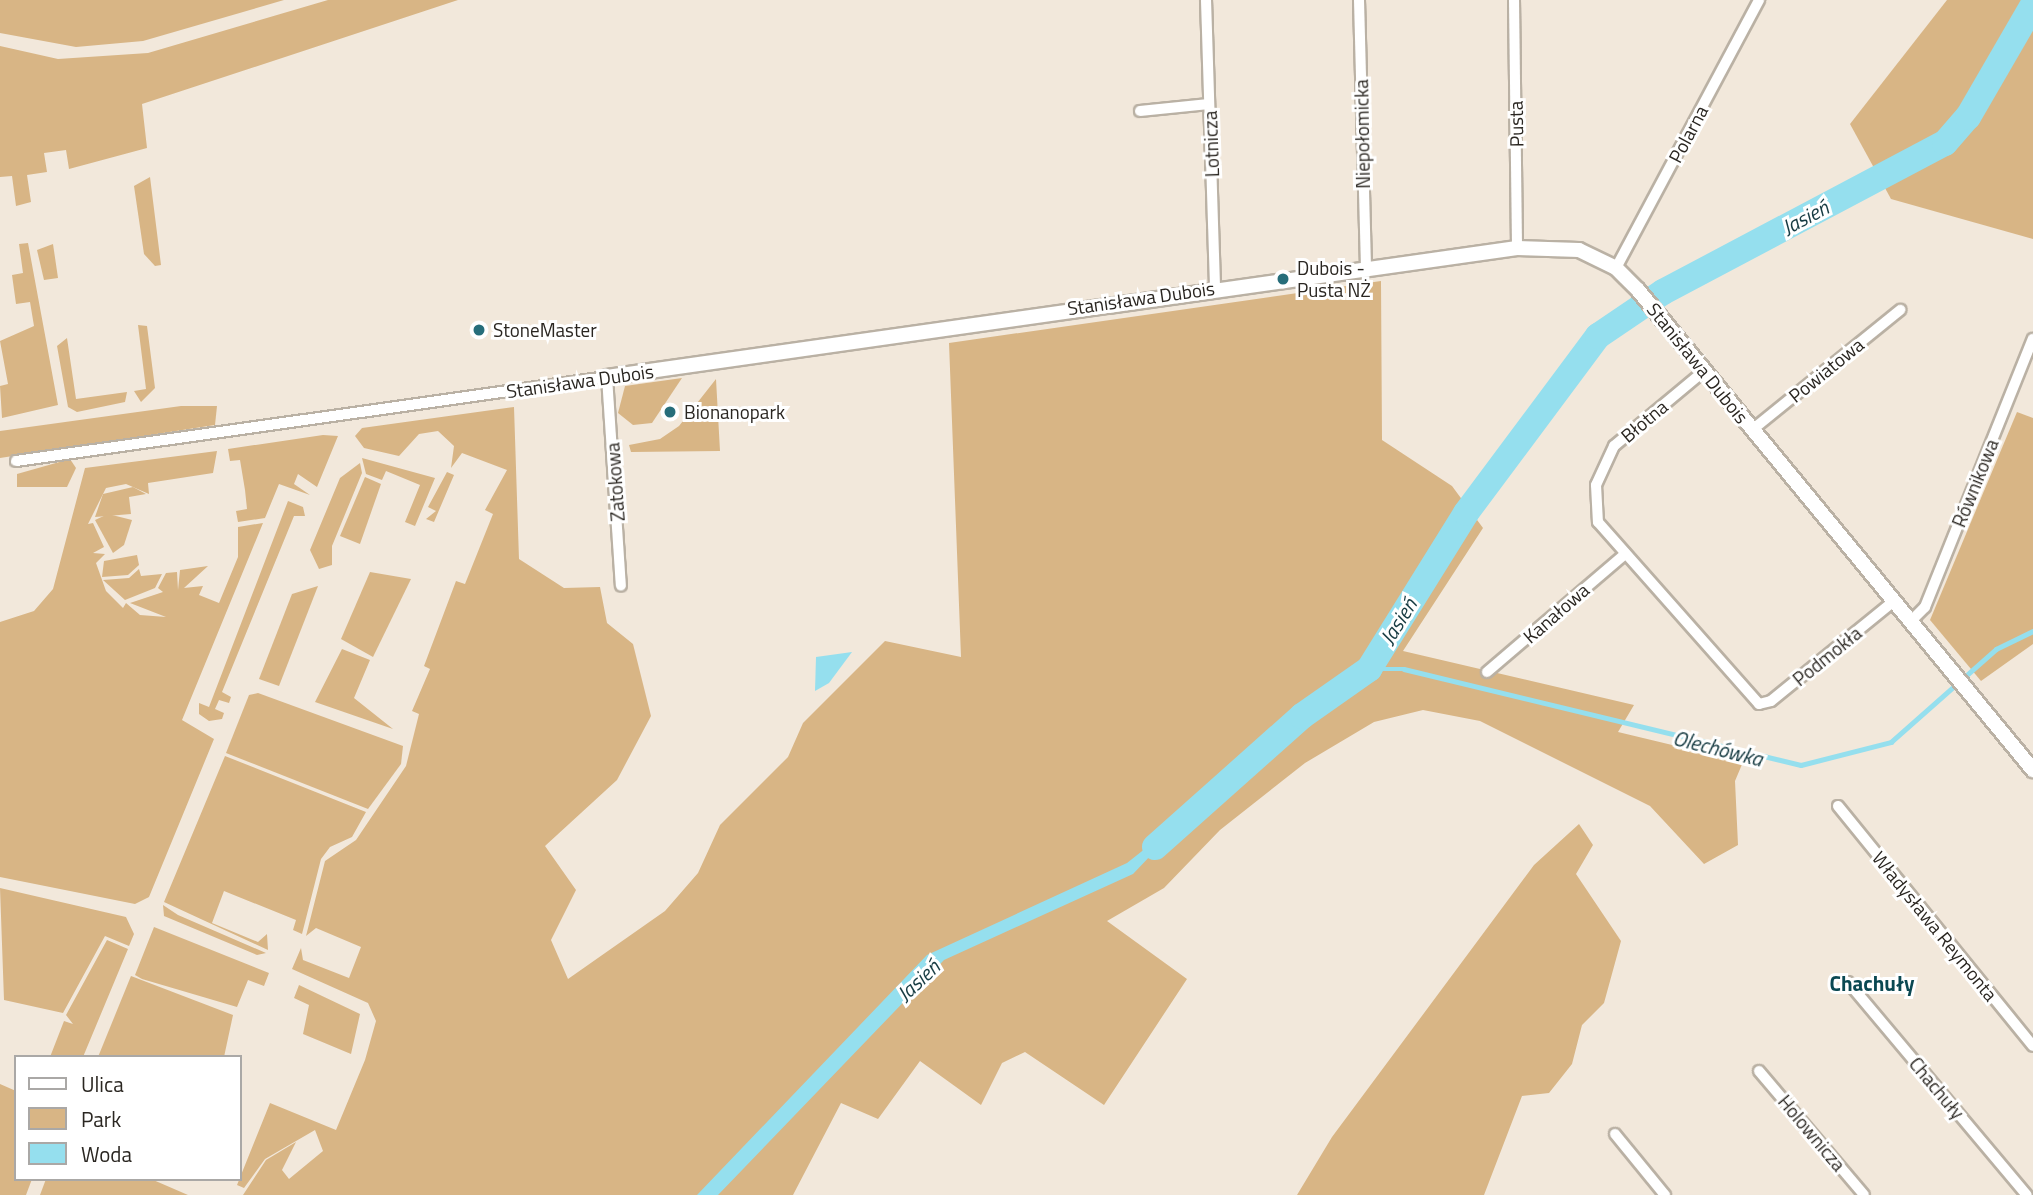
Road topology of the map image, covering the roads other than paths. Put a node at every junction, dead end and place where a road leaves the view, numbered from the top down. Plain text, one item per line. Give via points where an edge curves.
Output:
1 (1206, 0) edge
2 (1359, 0) edge
3 (1514, 0) edge
4 (1759, 0) edge
5 (1209, 104) junction
6 (1140, 111) dead end
7 (1517, 248) junction
8 (1366, 268) junction
9 (1616, 268) junction
10 (1215, 287) junction
11 (1900, 310) dead end
12 (2033, 340) edge
13 (1704, 371) junction
14 (607, 377) junction
15 (1752, 430) junction
16 (16, 461) dead end
17 (1625, 554) junction
18 (621, 586) dead end
19 (1893, 603) junction
20 (1910, 622) junction
21 (1487, 672) dead end
22 (2033, 771) edge
23 (1838, 806) dead end
24 (1848, 982) dead end
25 (2033, 1046) edge
26 (1759, 1071) dead end
27 (1615, 1134) dead end
28 (1665, 1195) edge
29 (1864, 1195) edge
30 (2027, 1195) edge

1 - 5 street, Lotnicza
2 - 8 street, Niepołomicka
3 - 7 street, Pusta
4 - 9 street, Polarna
5 - 6 street
5 - 10 street, Lotnicza
7 - 8 street, Stanisława Dubois
7 - 9 street, Stanisława Dubois via 1579,250
8 - 10 street, Stanisława Dubois
9 - 13 street, Stanisława Dubois
10 - 14 street, Stanisława Dubois
11 - 15 street, Powiatowa
12 - 20 street, Równikowa via 1925,607
13 - 15 street, Stanisława Dubois
13 - 17 street, Błotna via 1614,446 1596,485 1598,522
14 - 16 street, Stanisława Dubois
14 - 18 street, Zatokowa
15 - 19 street, Stanisława Dubois
17 - 19 street, Podmokła via 1759,704 1771,701
17 - 21 street, Kanałowa
19 - 20 street, Stanisława Dubois
20 - 22 street, Stanisława Dubois
23 - 25 street, Władysława Reymonta
24 - 30 street, Chachuły
26 - 29 street, Holownicza
27 - 28 street

